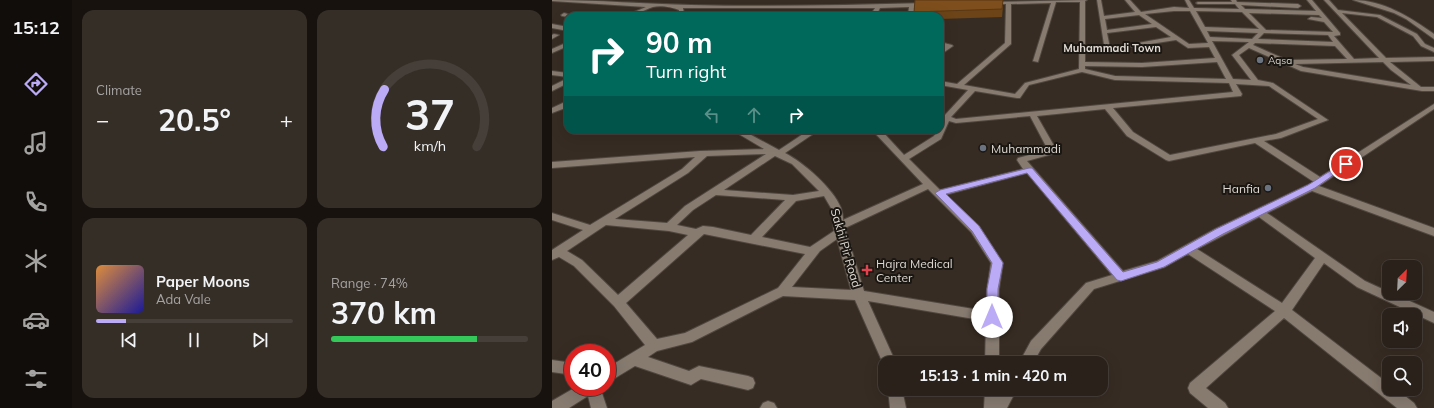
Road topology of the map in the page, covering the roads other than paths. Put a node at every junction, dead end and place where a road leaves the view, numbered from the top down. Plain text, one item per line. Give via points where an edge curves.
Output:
1 (552, 0) edge
2 (628, 0) edge
3 (686, 0) edge
4 (812, 0) edge
5 (1084, 0) edge
6 (1100, 0) edge
7 (1128, 0) edge
8 (1309, 0) edge
9 (1326, 0) edge
10 (1355, 0) edge
11 (567, 1) edge
12 (1000, 1) edge
13 (1044, 1) edge
14 (1054, 1) edge
15 (1235, 1) edge
16 (1009, 2) junction
17 (984, 3) edge
18 (619, 4) junction
19 (933, 4) edge
20 (879, 5) junction
21 (912, 5) junction
22 (1190, 5) edge
23 (552, 6) edge
24 (653, 6) junction
25 (674, 6) junction
26 (805, 9) junction
27 (1318, 10) junction
28 (1336, 11) junction
29 (638, 12) edge
30 (682, 12) edge
31 (875, 12) edge
32 (912, 12) edge
33 (1244, 12) junction
34 (1142, 14) junction
35 (1103, 18) junction
36 (1304, 19) dead end
37 (1326, 20) junction
38 (1201, 21) junction
39 (1259, 21) junction
40 (1159, 25) junction
41 (1266, 25) dead end
42 (552, 26) edge
43 (1318, 26) dead end
44 (1332, 27) junction
45 (564, 28) edge
46 (1262, 31) junction
47 (1105, 32) junction
48 (1329, 33) junction
49 (1434, 37) edge
50 (1178, 38) junction
51 (1254, 40) junction
52 (1210, 42) junction
53 (1338, 44) junction
54 (944, 45) edge
55 (564, 46) edge
56 (1249, 46) junction
57 (944, 50) edge
58 (1434, 50) edge
59 (552, 51) edge
60 (564, 52) edge
61 (1434, 59) edge
62 (1220, 60) junction
63 (1384, 60) junction
64 (1036, 61) dead end
65 (1354, 61) junction
66 (1286, 62) junction
67 (1082, 67) junction
68 (552, 73) edge
69 (564, 74) edge
70 (564, 82) edge
71 (1232, 82) junction
72 (1256, 82) junction
73 (944, 83) edge
74 (959, 86) junction
75 (552, 89) edge
76 (974, 89) junction
77 (1422, 89) junction
78 (1434, 89) edge
79 (564, 106) edge
80 (1107, 106) junction
81 (1434, 106) edge
82 (552, 111) edge
83 (1032, 113) junction
84 (944, 117) edge
85 (744, 134) edge
86 (808, 134) edge
87 (880, 134) edge
88 (939, 134) edge
89 (1256, 140) junction
90 (775, 152) junction
91 (704, 154) junction
92 (903, 159) junction
93 (552, 165) edge
94 (1029, 170) junction
95 (930, 184) junction
96 (1315, 184) junction
97 (715, 192) junction
98 (827, 193) junction
99 (940, 193) junction
100 (793, 198) junction
101 (1258, 212) junction
102 (552, 216) edge
103 (603, 221) junction
104 (669, 227) junction
105 (1433, 228) edge
106 (591, 229) junction
107 (840, 229) junction
108 (698, 233) junction
109 (753, 240) junction
110 (1189, 249) junction
111 (813, 252) junction
112 (555, 254) edge
113 (1322, 257) junction
114 (1121, 277) junction
115 (782, 291) junction
116 (859, 296) junction
117 (618, 302) junction
118 (1284, 311) junction
119 (992, 317) junction
120 (1434, 318) edge
121 (654, 346) junction
122 (886, 356) edge
123 (992, 356) edge
124 (1030, 356) edge
125 (634, 359) junction
126 (552, 366) edge
127 (564, 368) edge
128 (616, 370) edge
129 (748, 383) dead end
130 (574, 396) edge
131 (596, 396) edge
132 (896, 396) edge
133 (992, 396) edge
134 (1006, 396) edge
135 (555, 408) edge
136 (599, 408) edge
137 (898, 408) edge
138 (992, 408) edge
139 (999, 408) edge
140 (1220, 408) edge
141 (1409, 408) edge

1 - 11 street
2 - 18 street
3 - 25 street
4 - 26 street
5 - 14 street
5 - 67 street
6 - 35 street
7 - 34 street via 1135,10
8 - 27 street
9 - 28 street
10 - 49 street via 1396,12
11 - 18 street
11 - 23 street
12 - 16 street
12 - 17 street
13 - 14 street
13 - 16 street
14 - 64 street
15 - 22 street
15 - 27 street
15 - 33 street
16 - 74 street via 1008,44
18 - 24 street
19 - 21 street
20 - 21 street
20 - 26 street
20 - 31 street
21 - 32 street
22 - 33 street
22 - 34 street
22 - 38 street
24 - 25 street
24 - 29 street
25 - 26 street
25 - 30 street
27 - 33 street
27 - 37 street
28 - 58 street via 1378,16 1415,35 1423,45
28 - 63 street
33 - 39 street
34 - 35 street
34 - 40 street
35 - 47 street
36 - 37 street
37 - 44 street
38 - 39 street
38 - 46 street
38 - 52 street
39 - 41 street
39 - 46 street
40 - 47 street
40 - 50 street
42 - 45 street
43 - 44 street
44 - 48 street via 1338,34
46 - 48 street
46 - 51 street
47 - 50 street via 1107,50
48 - 53 street
50 - 52 street via 1188,46
51 - 52 street
51 - 53 street
51 - 56 street
52 - 62 street
53 - 65 street
54 - 57 street via 950,46
55 - 59 street
56 - 66 street
56 - 72 street via 1235,56
59 - 60 street
61 - 63 street
62 - 67 street
62 - 71 street
63 - 65 street
63 - 77 street
65 - 66 street
66 - 77 street via 1301,69
67 - 71 street via 1115,78
67 - 76 street via 1060,76 1027,84 1017,96
68 - 69 street
70 - 75 street
71 - 72 street
71 - 80 street via 1238,94
72 - 89 street via 1271,84 1324,120 1278,136
73 - 74 street
74 - 76 street
76 - 84 street
77 - 78 street
79 - 82 street
80 - 83 street
80 - 89 street via 1130,134 1169,158
81 - 96 street
83 - 84 street via 956,121
83 - 94 street via 1053,151 1021,160
85 - 90 street, Sakhi Pir Road
86 - 90 street
87 - 92 street
88 - 92 street
89 - 96 street
90 - 91 street
90 - 97 street
90 - 98 street, Sakhi Pir Road via 795,162
91 - 93 street
91 - 103 street via 685,171
92 - 95 street
94 - 99 street
94 - 114 street
95 - 99 street
95 - 107 street
96 - 101 street
96 - 105 street
97 - 100 street
97 - 104 street via 689,208
98 - 100 street
98 - 107 street, Sakhi Pir Road via 836,208
99 - 119 street via 976,229 997,263
100 - 109 street
101 - 110 street
101 - 113 street
102 - 106 street
103 - 104 street
103 - 106 street
104 - 108 street
106 - 112 street
107 - 111 street
107 - 116 street, Sakhi Pir Road
108 - 109 street via 703,230 713,231
108 - 117 street
109 - 111 street
110 - 114 street via 1161,264
110 - 118 street
111 - 115 street
112 - 117 street via 568,256 578,263
113 - 118 street
113 - 120 street via 1361,284
114 - 124 street via 1090,286 1036,345
115 - 116 street
115 - 121 street via 687,338
116 - 119 street
116 - 122 street, Sakhi Pir Road
117 - 121 street
118 - 140 street via 1195,388
118 - 141 street
119 - 123 street
121 - 125 street
125 - 128 street
125 - 129 street via 691,378 699,372
126 - 127 street
130 - 135 street
131 - 136 street
132 - 137 street
133 - 138 street
134 - 139 street

